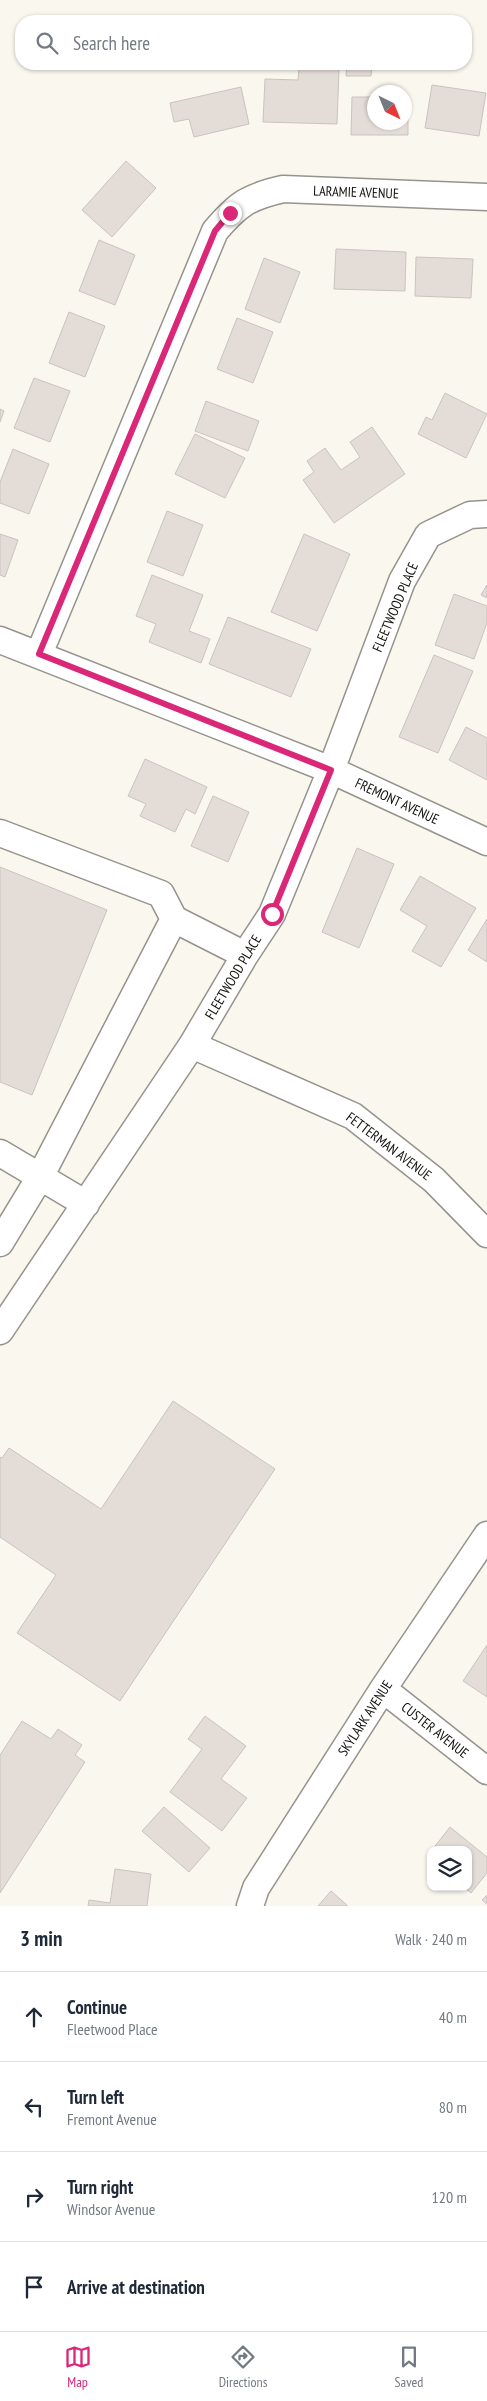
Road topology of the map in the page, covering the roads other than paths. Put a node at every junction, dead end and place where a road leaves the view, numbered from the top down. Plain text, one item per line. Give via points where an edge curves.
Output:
1 (487, 197) edge
2 (487, 514) edge
3 (0, 640) edge
4 (39, 654) junction
5 (331, 770) junction
6 (0, 834) edge
7 (487, 842) edge
8 (174, 919) junction
9 (245, 955) junction
10 (192, 1046) junction
11 (0, 1153) edge
12 (40, 1178) junction
13 (86, 1204) junction
14 (487, 1234) edge
15 (0, 1243) edge
16 (0, 1331) edge
17 (487, 1535) edge
18 (384, 1689) junction
19 (487, 1771) edge
20 (250, 1906) edge

1 - 4 street, LARAMIE AVENUE via 283,189 256,196 230,213 215,231
2 - 5 street, FLEETWOOD PLACE via 470,515 428,535 402,581
3 - 4 street, FREMONT AVENUE
4 - 5 street, FREMONT AVENUE
5 - 7 street, FREMONT AVENUE
5 - 9 street, FLEETWOOD PLACE via 272,914
6 - 8 street via 162,894
8 - 9 street
8 - 12 street
9 - 10 street, FLEETWOOD PLACE
10 - 13 street, FLEETWOOD PLACE
10 - 14 street, FETTERMAN AVENUE via 353,1116 434,1180
11 - 12 street
12 - 13 street
12 - 15 street
13 - 16 street, FLEETWOOD PLACE
17 - 18 street, SKYLARK AVENUE
18 - 19 street, CUSTER AVENUE
18 - 20 street, SKYLARK AVENUE via 256,1888

